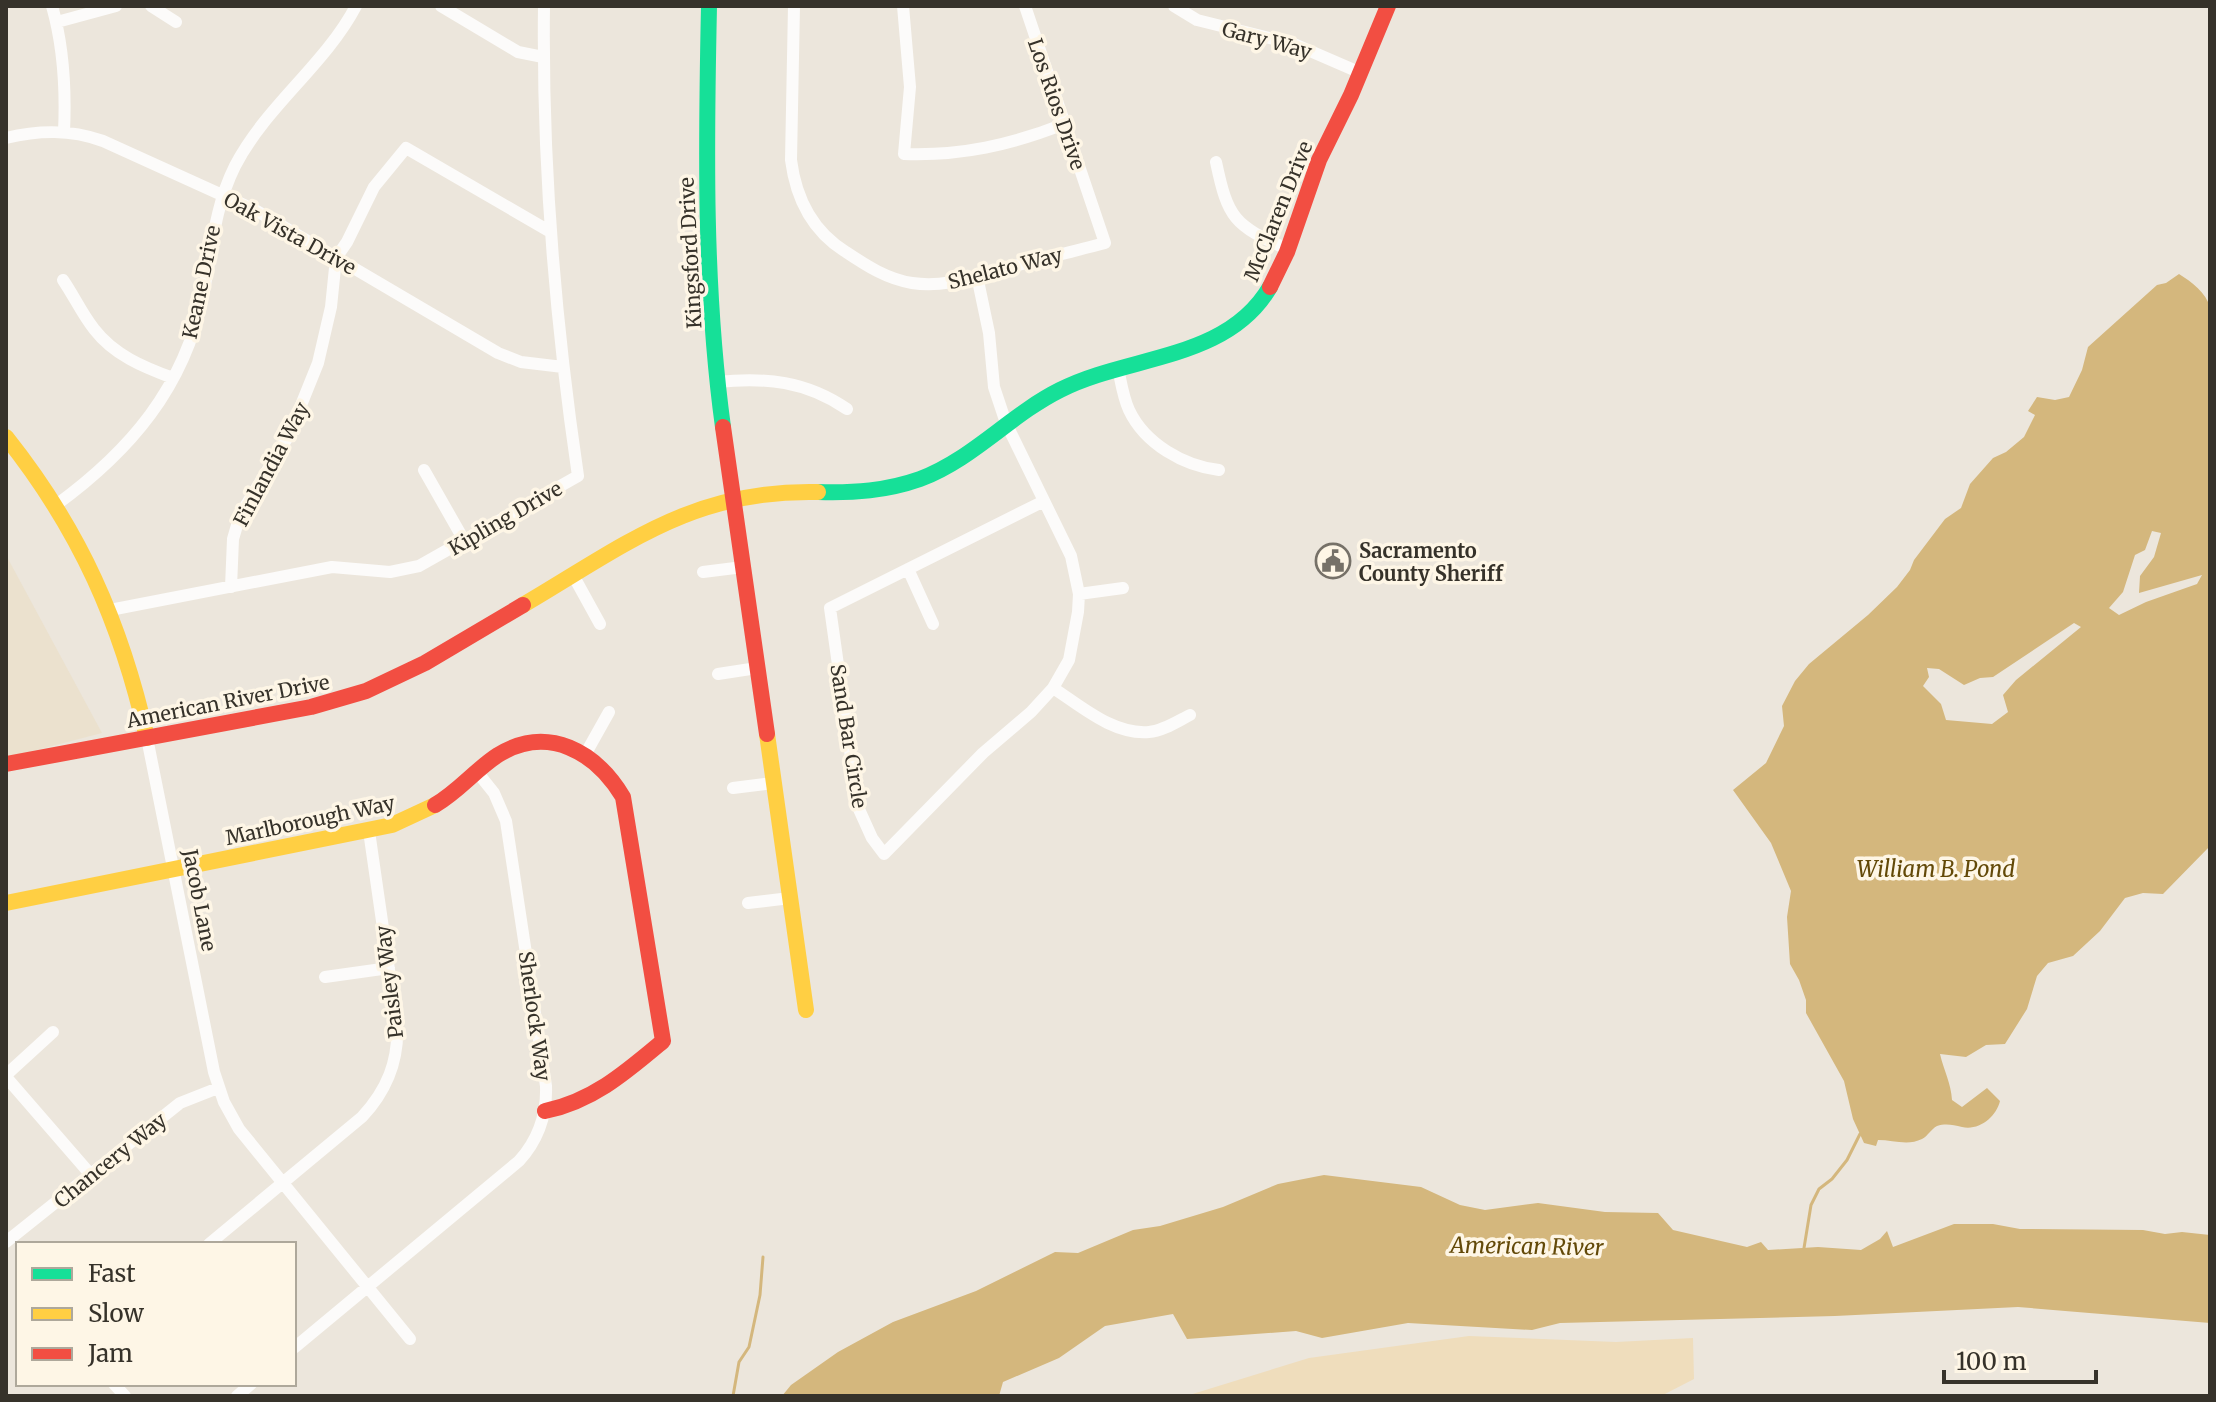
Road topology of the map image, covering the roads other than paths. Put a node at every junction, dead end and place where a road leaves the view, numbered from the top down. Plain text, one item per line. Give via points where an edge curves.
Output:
1 (52, 6) edge
2 (116, 6) edge
3 (151, 6) edge
4 (356, 6) edge
5 (441, 6) edge
6 (544, 6) edge
7 (709, 6) edge
8 (794, 6) edge
9 (903, 6) edge
10 (1025, 6) edge
11 (1174, 6) edge
12 (1388, 6) edge
13 (57, 22) junction
14 (176, 22) dead end
15 (543, 57) junction
16 (1361, 73) junction
17 (1064, 124) junction
18 (64, 132) junction
19 (6, 138) edge
20 (1216, 162) dead end
21 (223, 194) junction
22 (1090, 202) joint
23 (549, 231) junction
24 (1287, 249) junction
25 (336, 258) junction
26 (977, 276) junction
27 (63, 280) dead end
28 (563, 367) junction
29 (1118, 368) junction
30 (173, 378) junction
31 (717, 382) junction
32 (847, 409) dead end
33 (1006, 423) junction
34 (6, 437) edge
35 (424, 470) dead end
36 (1219, 470) dead end
37 (732, 498) junction
38 (1044, 501) junction
39 (56, 505) junction
40 (465, 542) junction
41 (743, 567) junction
42 (908, 569) junction
43 (703, 572) dead end
44 (573, 575) junction
45 (231, 587) junction
46 (1123, 588) dead end
47 (1079, 594) junction
48 (110, 610) junction
49 (600, 624) dead end
50 (933, 624) dead end
51 (757, 668) junction
52 (718, 674) dead end
53 (1053, 688) junction
54 (609, 712) dead end
55 (1190, 715) dead end
56 (147, 738) junction
57 (586, 753) junction
58 (6, 764) edge
59 (478, 773) junction
60 (773, 783) junction
61 (733, 788) dead end
62 (369, 831) junction
63 (173, 869) junction
64 (790, 898) junction
65 (6, 903) edge
66 (748, 903) dead end
67 (389, 968) junction
68 (325, 977) dead end
69 (806, 1010) dead end
70 (53, 1032) dead end
71 (6, 1076) edge
72 (218, 1088) junction
73 (545, 1111) junction
74 (91, 1175) junction
75 (283, 1183) junction
76 (6, 1242) edge
77 (211, 1242) edge
78 (368, 1287) junction
79 (410, 1339) dead end
80 (296, 1346) edge

1 - 13 street
2 - 13 street
3 - 14 street
4 - 21 street, Keane Drive via 255,133
5 - 15 street via 518,52
6 - 15 street, Kipling Drive
7 - 31 street, Kingsford Drive via 707,210
8 - 26 street, Shelato Way via 791,160 797,191 811,219 838,247 895,279 934,285
9 - 17 street via 910,87 904,154 980,150
10 - 17 street, Los Rios Drive
11 - 16 street, Gary Way via 1197,20 1294,44
12 - 16 street, McClaren Drive
13 - 18 street via 64,63
15 - 23 street, Kipling Drive
16 - 24 street, McClaren Drive via 1320,157
17 - 22 street, Los Rios Drive
18 - 19 street, Oak Vista Drive
18 - 21 street, Oak Vista Drive via 103,141
20 - 24 street via 1233,216
21 - 25 street, Oak Vista Drive
21 - 30 street, Keane Drive via 198,316
22 - 26 street, Shelato Way via 1105,243
23 - 25 street, Finlandia Way via 406,148 374,187
23 - 28 street, Kipling Drive
24 - 29 street, McClaren Drive via 1269,291 1237,324 1205,342
25 - 28 street, Oak Vista Drive via 505,356
25 - 45 street, Finlandia Way via 315,373 289,435 240,515
26 - 33 street via 994,387
27 - 30 street via 94,329 113,348
28 - 40 street, Kipling Drive via 578,476
29 - 33 street, McClaren Drive via 1061,389
29 - 36 street via 1139,428 1190,464
30 - 39 street, Keane Drive via 120,452
31 - 32 street via 786,381
31 - 37 street, Kingsford Drive
33 - 37 street, American River Drive via 949,466 895,487
33 - 38 street
34 - 39 street, Jacob Lane
35 - 40 street
37 - 41 street, Kingsford Drive
37 - 44 street, American River Drive via 660,524
38 - 42 street, Sand Bar Circle
38 - 47 street, Sand Bar Circle via 1071,556
39 - 48 street, Jacob Lane
40 - 45 street, Kipling Drive via 405,570 332,567
41 - 43 street
41 - 51 street, Kingsford Drive
42 - 50 street
42 - 53 street, Sand Bar Circle via 830,608 858,807 884,854
44 - 49 street
44 - 56 street, American River Drive via 425,663 366,691 311,707
45 - 48 street, Kipling Drive
46 - 47 street
47 - 53 street, Sand Bar Circle via 1069,660
48 - 56 street, Jacob Lane
51 - 52 street
51 - 60 street, Kingsford Drive
53 - 55 street via 1128,731 1151,732
54 - 57 street
56 - 58 street, American River Drive
56 - 63 street, Jacob Lane
57 - 59 street, Marlborough Way via 559,743 529,743 501,753
57 - 73 street, Marlborough Way via 608,771 628,811 663,1041 588,1099
59 - 62 street, Marlborough Way via 431,809
59 - 73 street, Sherlock Way via 506,821 546,1086
60 - 61 street
60 - 64 street, Kingsford Drive
62 - 63 street, Marlborough Way
62 - 67 street, Paisley Way
63 - 65 street, Marlborough Way
63 - 72 street, Jacob Lane
64 - 66 street
64 - 69 street, Kingsford Drive
67 - 68 street
67 - 75 street, Paisley Way via 397,1048 389,1078 362,1117
70 - 71 street
71 - 74 street
72 - 74 street, Chancery Way via 180,1103
72 - 75 street, Jacob Lane via 239,1129
73 - 78 street, Sherlock Way via 534,1141 519,1161
74 - 76 street, Chancery Way
75 - 77 street, Paisley Way
75 - 78 street, Jacob Lane
78 - 79 street, Jacob Lane
78 - 80 street, Sherlock Way

